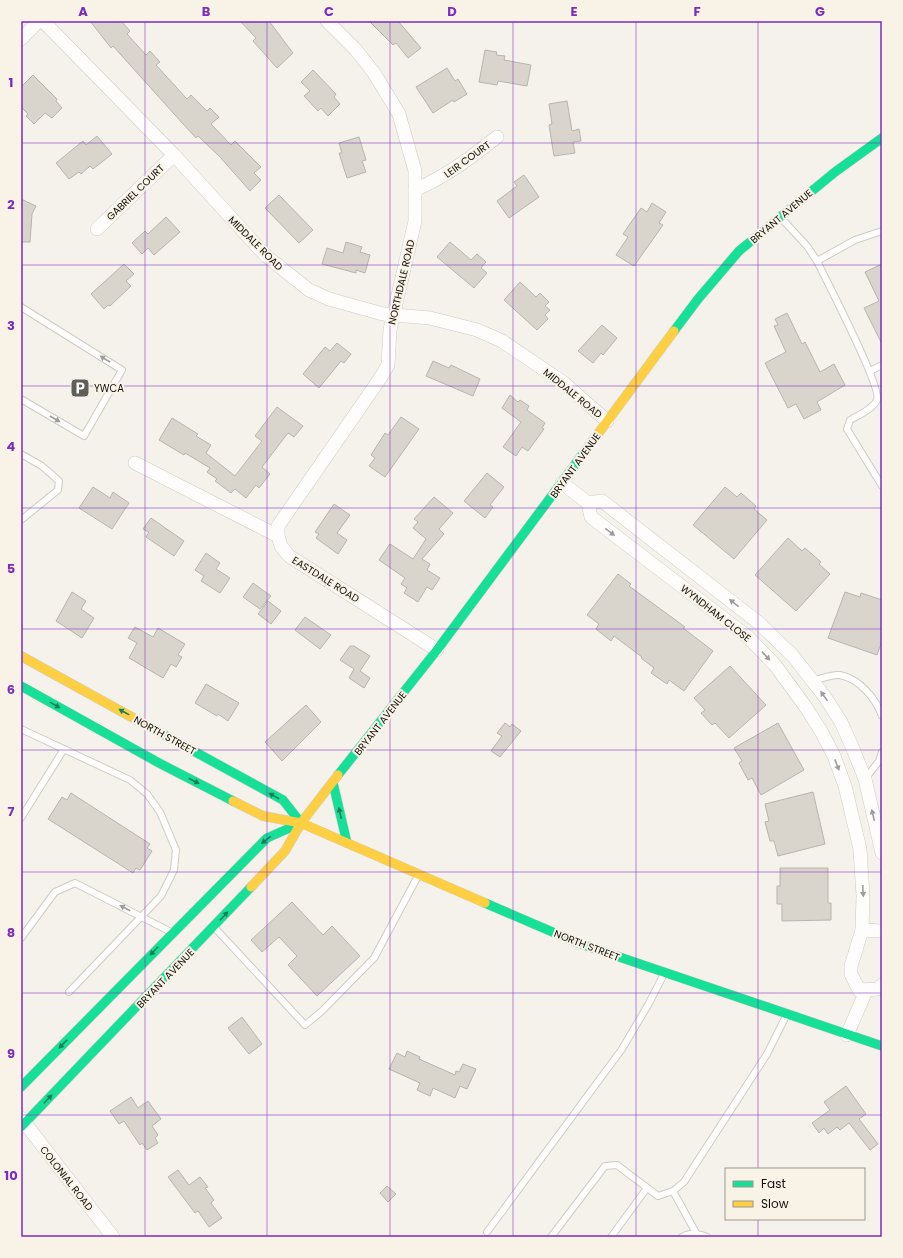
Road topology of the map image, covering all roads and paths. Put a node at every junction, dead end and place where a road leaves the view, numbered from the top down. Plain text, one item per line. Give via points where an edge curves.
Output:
1 (39, 21) edge
2 (43, 21) edge
3 (327, 21) edge
4 (21, 39) edge
5 (497, 137) dead end
6 (882, 138) edge
7 (174, 155) junction
8 (415, 190) junction
9 (779, 216) junction
10 (97, 229) dead end
11 (882, 231) edge
12 (817, 261) junction
13 (21, 307) edge
14 (394, 315) junction
15 (882, 365) edge
16 (870, 371) junction
17 (21, 399) edge
18 (607, 421) junction
19 (21, 454) edge
20 (135, 463) dead end
21 (562, 483) junction
22 (882, 486) edge
23 (588, 503) junction
24 (21, 520) edge
25 (278, 536) junction
26 (759, 623) junction
27 (748, 637) junction
28 (436, 650) junction
29 (21, 656) edge
30 (812, 681) junction
31 (21, 686) edge
32 (882, 716) edge
33 (21, 729) edge
34 (64, 749) junction
35 (882, 752) edge
36 (865, 779) junction
37 (333, 782) junction
38 (845, 786) junction
39 (21, 818) edge
40 (301, 823) junction
41 (347, 843) junction
42 (882, 853) edge
43 (419, 875) junction
44 (143, 917) junction
45 (214, 927) junction
46 (862, 930) junction
47 (882, 931) edge
48 (172, 932) junction
49 (21, 938) edge
50 (664, 973) junction
51 (882, 986) edge
52 (866, 991) junction
53 (70, 992) dead end
54 (787, 1015) junction
55 (847, 1035) junction
56 (882, 1046) edge
57 (21, 1087) edge
58 (22, 1123) edge
59 (647, 1188) junction
60 (673, 1191) junction
61 (487, 1232) dead end
62 (696, 1234) junction
63 (113, 1237) edge
64 (550, 1237) edge
65 (611, 1237) edge
66 (682, 1237) edge
67 (707, 1237) edge

1 - 4 street
2 - 7 street, MIDDALE ROAD
3 - 8 street, NORTHDALE ROAD via 370,67 400,114 415,171
5 - 8 street, LEIR COURT via 463,164
6 - 9 main road, BRYANT AVENUE
7 - 10 street, GABRIEL COURT
7 - 14 street, MIDDALE ROAD via 266,256 288,275 309,290 329,299
8 - 14 street, NORTHDALE ROAD via 415,222
9 - 12 lane
9 - 18 main road, BRYANT AVENUE via 739,251 703,293
11 - 12 lane via 855,240
12 - 16 lane
17 -> 13 lane via 84,436 122,370
14 - 18 street, MIDDALE ROAD via 430,318 476,330 502,341 564,383
14 - 25 street, NORTHDALE ROAD via 390,330 388,365 278,526
15 - 16 lane
16 - 22 lane via 878,395 877,401 868,410 850,420 847,429
18 - 21 main road, BRYANT AVENUE
19 - 24 lane via 42,466 60,481 58,490
20 - 25 street
21 - 23 street, WYNDHAM CLOSE
21 - 28 main road, BRYANT AVENUE
26 -> 23 street, WYNDHAM CLOSE via 602,501
23 -> 27 street, WYNDHAM CLOSE via 591,517
25 - 28 street, EASTDALE ROAD via 281,546 289,556
26 - 27 street
26 - 30 street, WYNDHAM CLOSE via 793,656
27 -> 38 street, WYNDHAM CLOSE via 775,665 805,706 834,756
28 - 37 main road, BRYANT AVENUE
40 -> 29 main road, NORTH STREET via 283,800
30 - 32 lane via 840,675 852,681 863,687 871,696
36 -> 30 street, WYNDHAM CLOSE via 840,722
31 -> 40 main road, NORTH STREET via 159,763 263,816
33 - 34 lane
34 - 39 lane
34 - 44 lane via 136,785 147,794 169,830 176,850 174,870 161,896
35 - 36 lane via 879,761
36 - 38 street
42 -> 36 street, WYNDHAM CLOSE
37 - 40 main road, BRYANT AVENUE
41 -> 37 main road
38 -> 46 street, WYNDHAM CLOSE via 860,849
40 - 41 main road, NORTH STREET
45 -> 40 main road, BRYANT AVENUE via 285,851
40 -> 48 main road, BRYANT AVENUE via 267,838
41 - 43 main road, NORTH STREET
43 - 45 lane via 374,958 305,1025
43 - 50 main road, NORTH STREET via 578,942
44 - 48 lane
44 -> 49 lane via 75,883 55,892
44 - 53 lane
58 -> 45 main road, BRYANT AVENUE
46 - 47 street
46 - 52 street, WYNDHAM CLOSE via 851,974 859,990
48 -> 57 main road, BRYANT AVENUE
50 - 54 main road, NORTH STREET
50 - 61 lane via 622,1049
51 - 52 street
52 - 55 street
54 - 55 main road, NORTH STREET
54 - 60 lane via 767,1054 688,1176
55 - 56 main road, NORTH STREET
58 - 63 street, COLONIAL ROAD
59 - 60 lane via 658,1196
59 - 64 lane via 617,1165 605,1166
59 - 65 lane
60 - 62 lane
62 - 66 lane
62 - 67 lane

